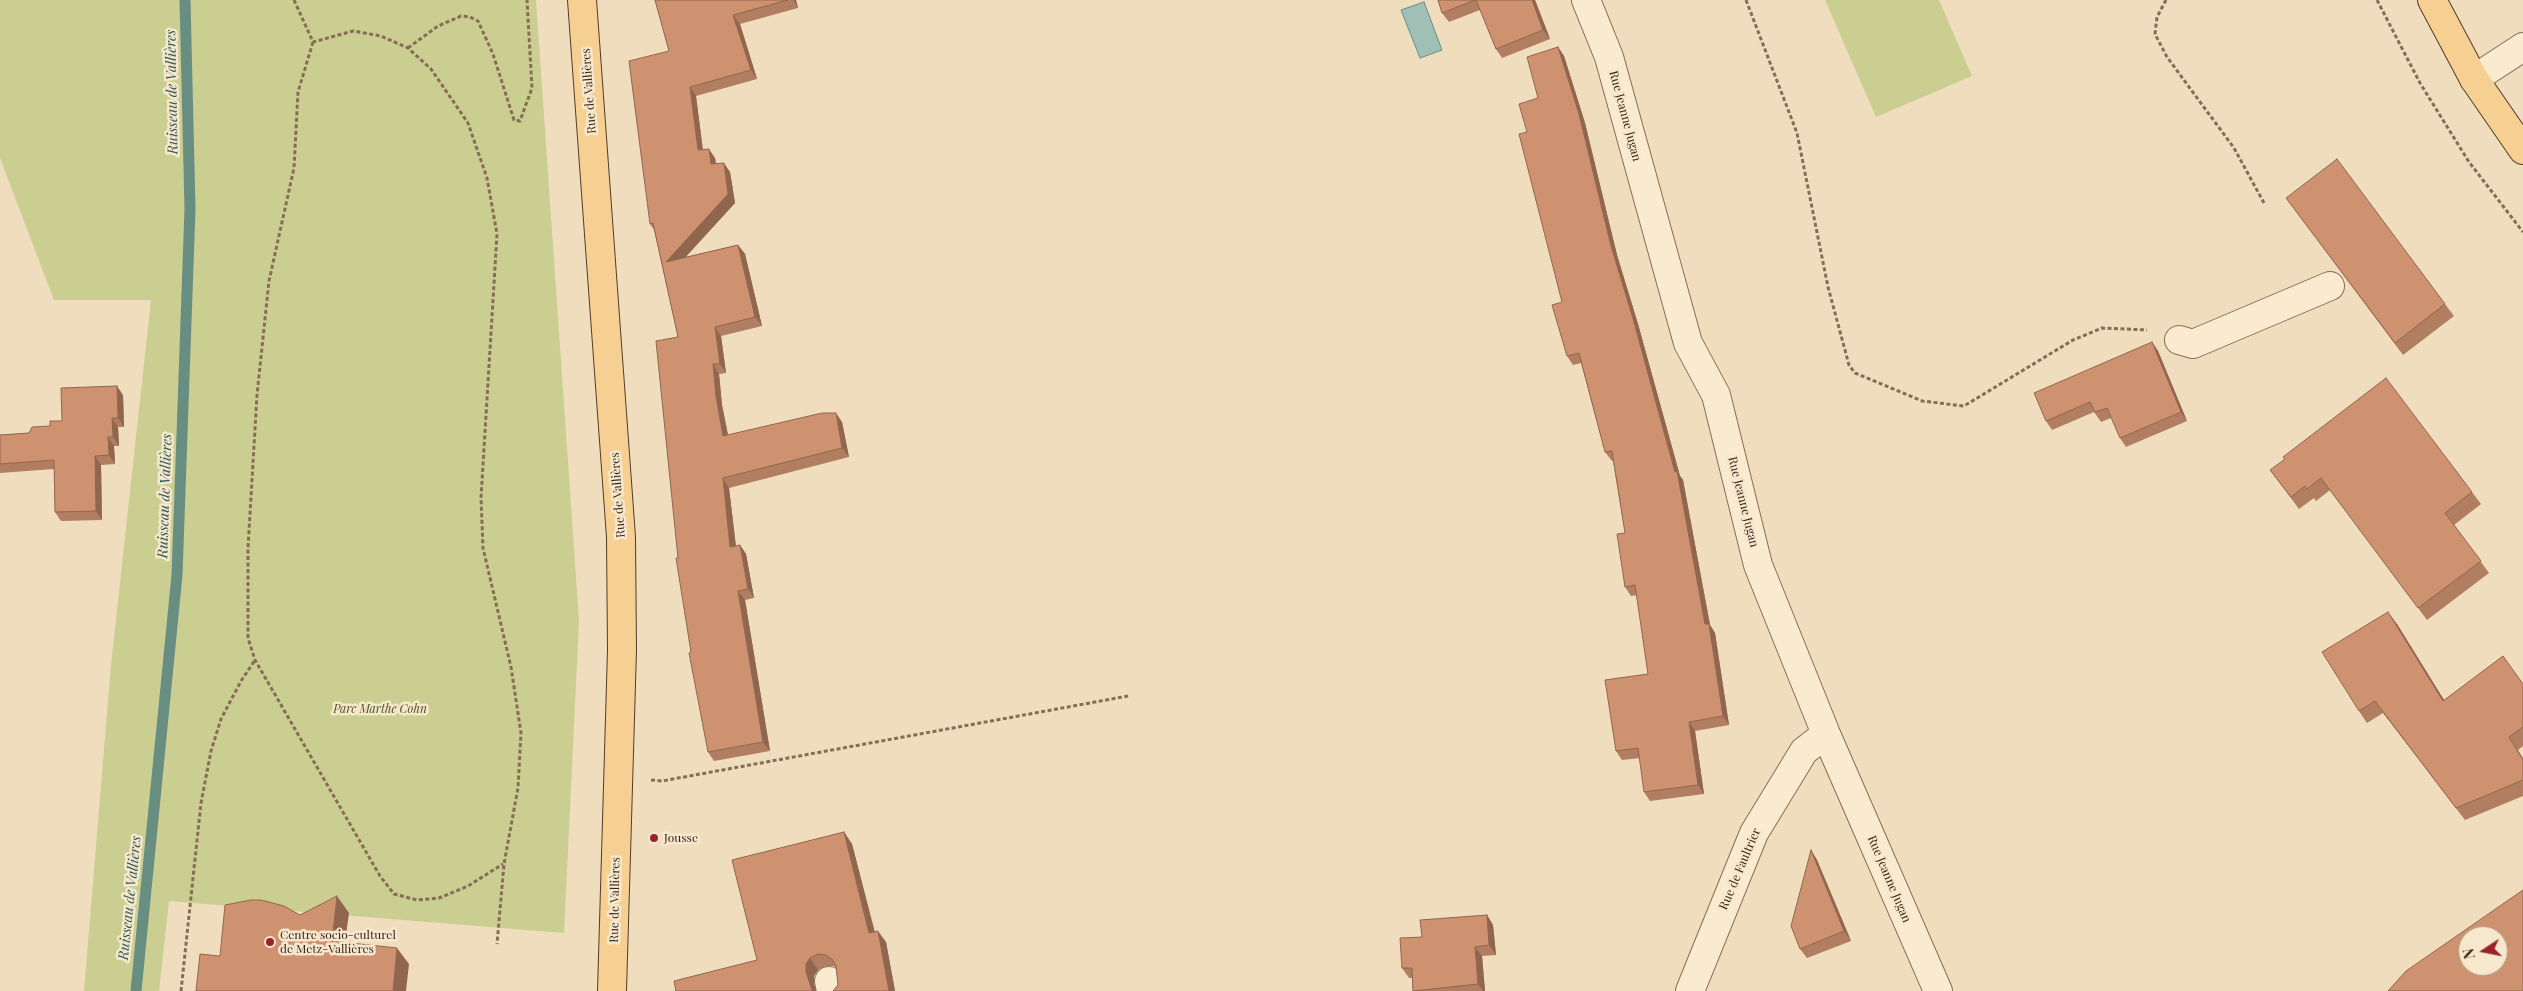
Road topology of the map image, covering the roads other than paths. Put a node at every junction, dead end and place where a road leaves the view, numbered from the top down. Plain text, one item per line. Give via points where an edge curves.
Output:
1 (582, 0) edge
2 (1586, 0) edge
3 (2432, 0) edge
4 (2523, 47) edge
5 (2474, 79) junction
6 (2523, 150) edge
7 (2330, 286) dead end
8 (2179, 340) road end
9 (1826, 734) junction
10 (612, 991) edge
11 (1690, 991) edge
12 (1938, 991) edge

1 - 10 main road, Rue de Vallières via 621,537 622,650
2 - 9 street, Rue Jeanne Jugan via 1609,57 1688,343 1716,395 1758,565
3 - 5 main road
4 - 5 street
5 - 6 main road
7 - 8 street via 2193,344
9 - 11 street, Rue de Faultrier via 1804,751 1754,833
9 - 12 street, Rue Jeanne Jugan

